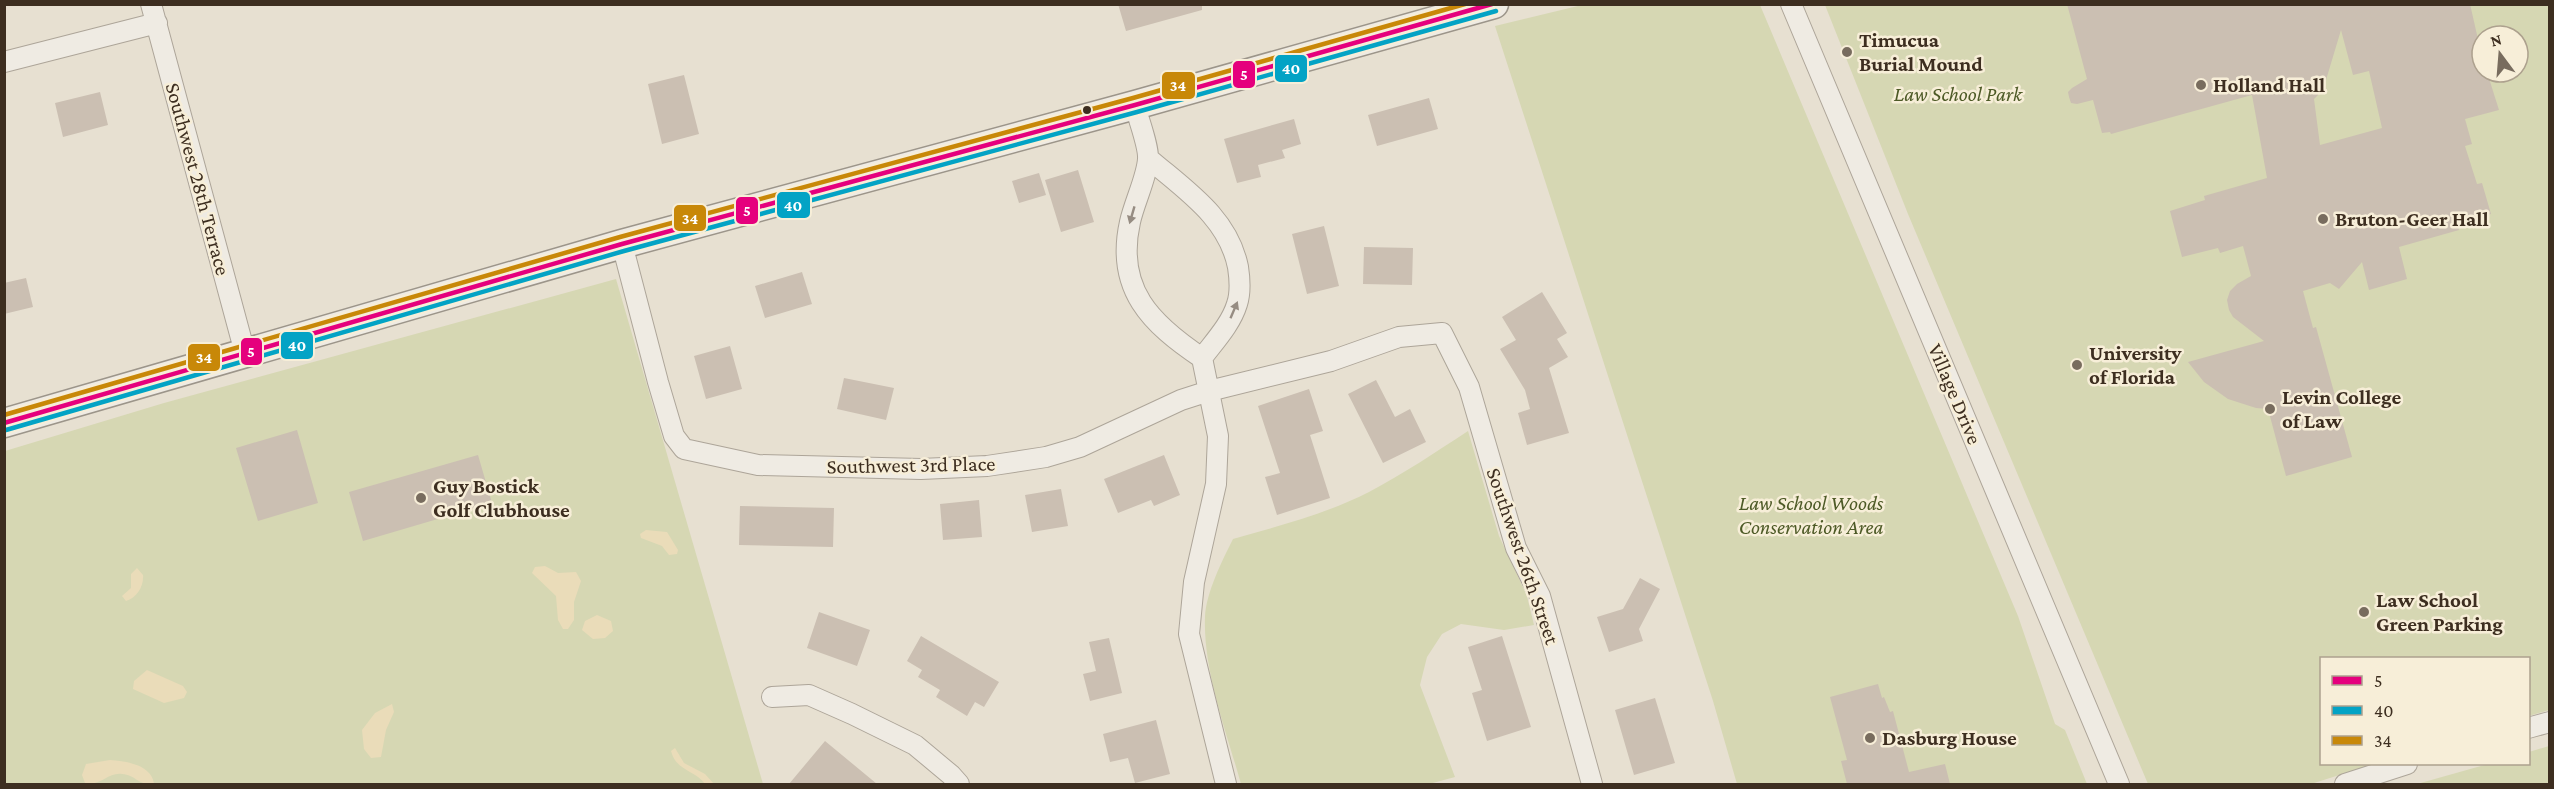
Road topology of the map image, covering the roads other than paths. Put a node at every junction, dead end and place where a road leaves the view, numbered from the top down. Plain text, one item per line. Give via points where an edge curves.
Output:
1 (1494, 4) edge
2 (1791, 4) edge
3 (1439, 11) edge
4 (154, 14) edge
5 (4, 62) edge
6 (1135, 105) junction
7 (1148, 158) junction
8 (622, 244) junction
9 (1442, 333) joint
10 (245, 353) junction
11 (1202, 358) junction
12 (1209, 391) junction
13 (4, 423) edge
14 (772, 697) dead end
15 (2550, 722) edge
16 (2530, 728) edge
17 (2404, 765) edge
18 (959, 784) edge
19 (1226, 784) edge
20 (1592, 784) edge
21 (2119, 784) edge
22 (2345, 784) edge

1 - 3 main road
2 - 21 street, Village Drive
3 - 6 main road
4 - 5 street
4 - 10 street, Southwest 28th Terrace
6 - 7 street
6 - 8 main road
7 -> 11 street via 1129,228 1130,275 1153,320
11 -> 7 street via 1237,306 1240,292 1235,258 1227,235 1211,213
8 - 10 main road
8 - 12 street, Southwest 3rd Place via 674,436 686,449 758,465 921,469 987,466 1080,447
9 - 12 street, Southwest 3rd Place via 1399,337 1331,361
9 - 20 street, Southwest 26th Street via 1469,387 1516,548 1540,596
10 - 13 main road
11 - 12 street
12 - 19 street via 1218,436 1216,484 1194,582 1190,634
14 - 18 street via 809,695 852,714 915,745
15 - 16 street
17 - 22 street

